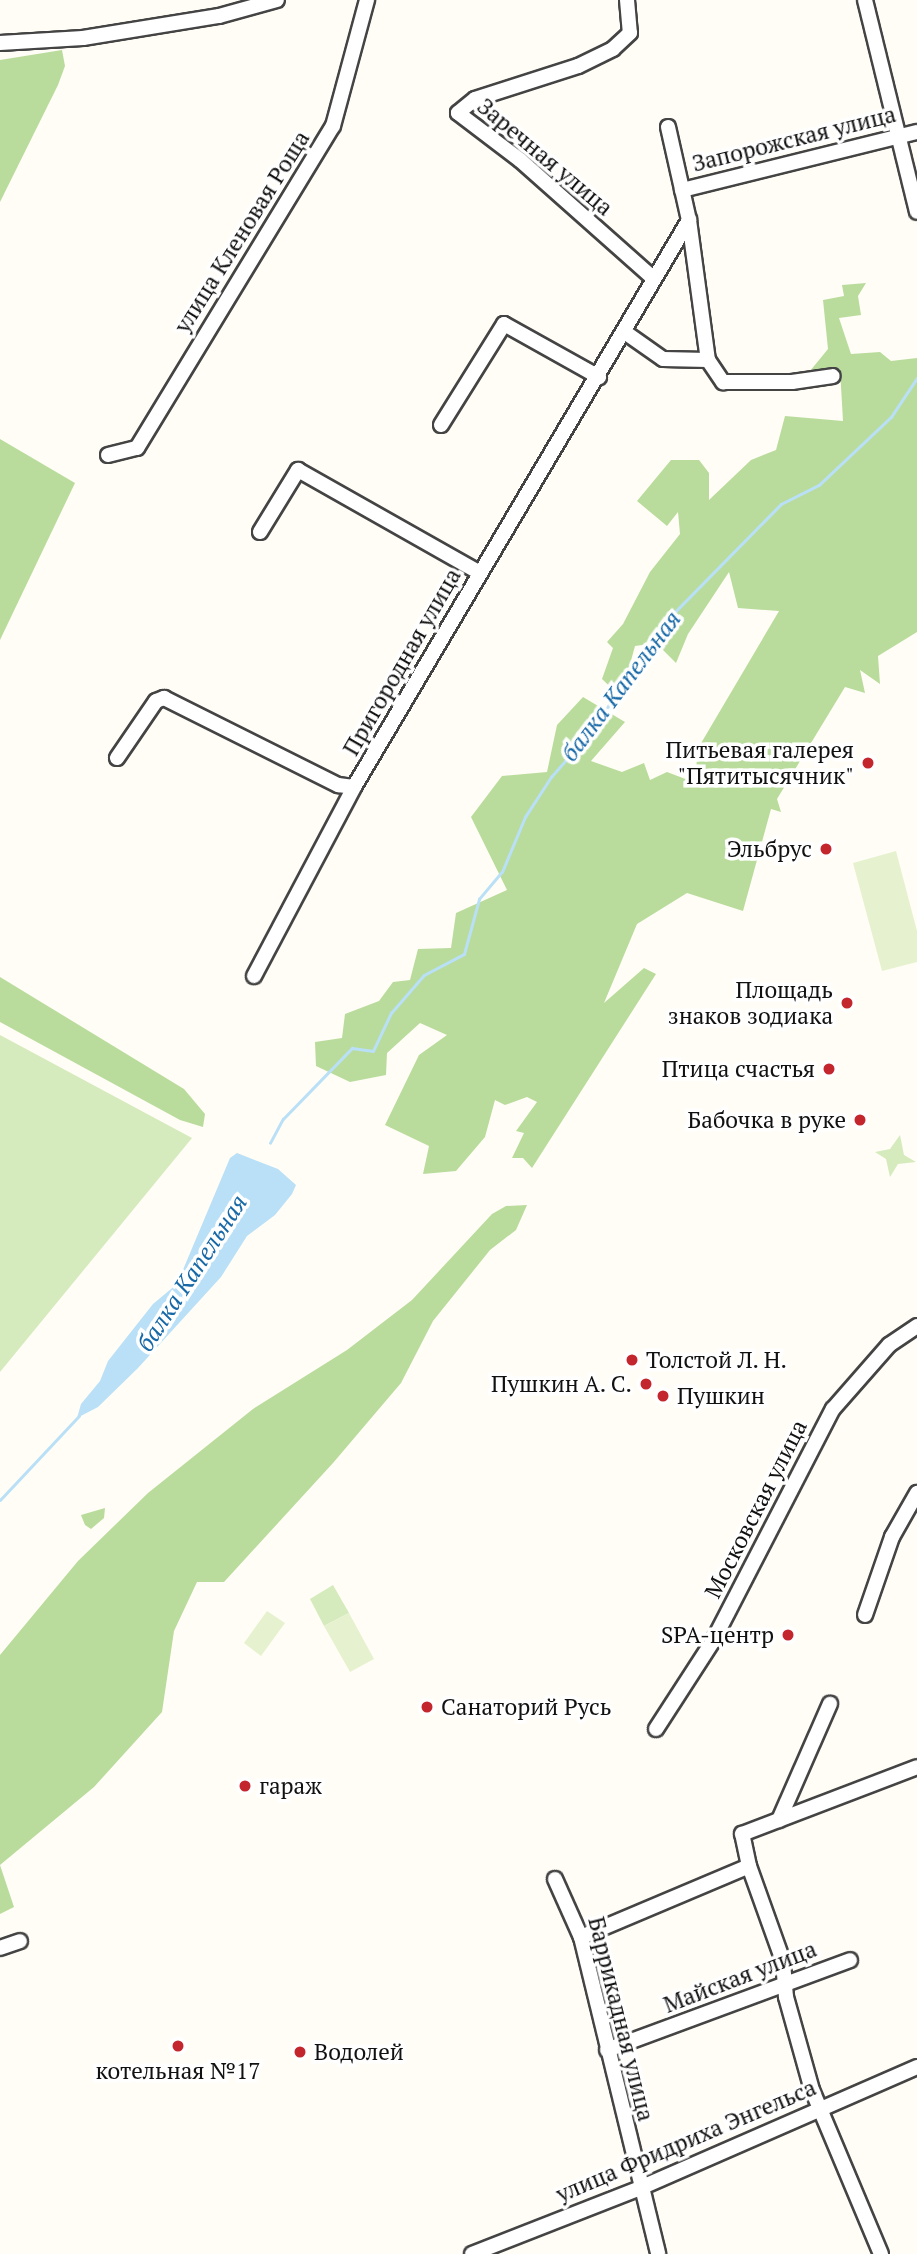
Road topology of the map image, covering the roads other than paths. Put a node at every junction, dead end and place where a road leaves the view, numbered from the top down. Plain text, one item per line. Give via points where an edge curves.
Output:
1 (277, 0) edge
2 (367, 0) edge
3 (627, 0) edge
4 (865, 0) edge
5 (0, 43) edge
6 (668, 127) dead end
7 (917, 132) edge
8 (899, 137) junction
9 (682, 190) junction
10 (917, 212) edge
11 (689, 220) junction
12 (654, 279) junction
13 (626, 332) junction
14 (708, 360) junction
15 (833, 376) dead end
16 (599, 377) junction
17 (441, 425) dead end
18 (108, 454) dead end
19 (260, 531) dead end
20 (480, 573) junction
21 (117, 758) dead end
22 (354, 788) junction
23 (254, 976) dead end
24 (917, 1326) edge
25 (917, 1495) edge
26 (864, 1615) dead end
27 (830, 1704) dead end
28 (656, 1729) dead end
29 (917, 1767) edge
30 (779, 1820) junction
31 (749, 1866) junction
32 (555, 1879) dead end
33 (581, 1937) junction
34 (20, 1941) dead end
35 (0, 1948) edge
36 (850, 1960) dead end
37 (785, 1984) junction
38 (607, 2050) junction
39 (917, 2067) edge
40 (822, 2108) junction
41 (640, 2188) junction
42 (472, 2254) edge
43 (657, 2254) edge
44 (881, 2254) edge

1 - 5 street via 219,16 83,38
2 - 18 street, улица Кленовая Роща via 333,126 136,448
3 - 12 street, Заречная улица via 630,33 612,48 578,66 475,99 458,113 520,160
4 - 8 street
6 - 9 street
7 - 8 street, Запорожская улица
8 - 9 street, Запорожская улица
8 - 10 street
9 - 11 street
11 - 12 street, Пригородная улица
11 - 14 street
12 - 13 street, Пригородная улица
13 - 14 street via 663,359
13 - 16 street, Пригородная улица
14 - 15 street via 723,382 792,382
16 - 17 street via 505,324
16 - 20 street, Пригородная улица
19 - 20 street via 298,470
20 - 22 street, Пригородная улица
21 - 22 street via 156,701 164,698 338,785
22 - 23 street, Пригородная улица
24 - 28 street, Московская улица via 889,1345 833,1409 713,1641
25 - 26 street via 892,1537
27 - 30 street
29 - 30 street
30 - 31 street via 742,1834
31 - 33 street
31 - 37 street via 783,1961
32 - 33 street, Баррикадная улица
33 - 38 street, Баррикадная улица
34 - 35 street
36 - 37 street, Майская улица
37 - 38 street, Майская улица
37 - 40 street via 812,2090
38 - 41 street, Баррикадная улица
39 - 40 street, улица Фридриха Энгельса
40 - 41 street, улица Фридриха Энгельса
40 - 44 street
41 - 42 street, улица Фридриха Энгельса
41 - 43 street, Баррикадная улица

